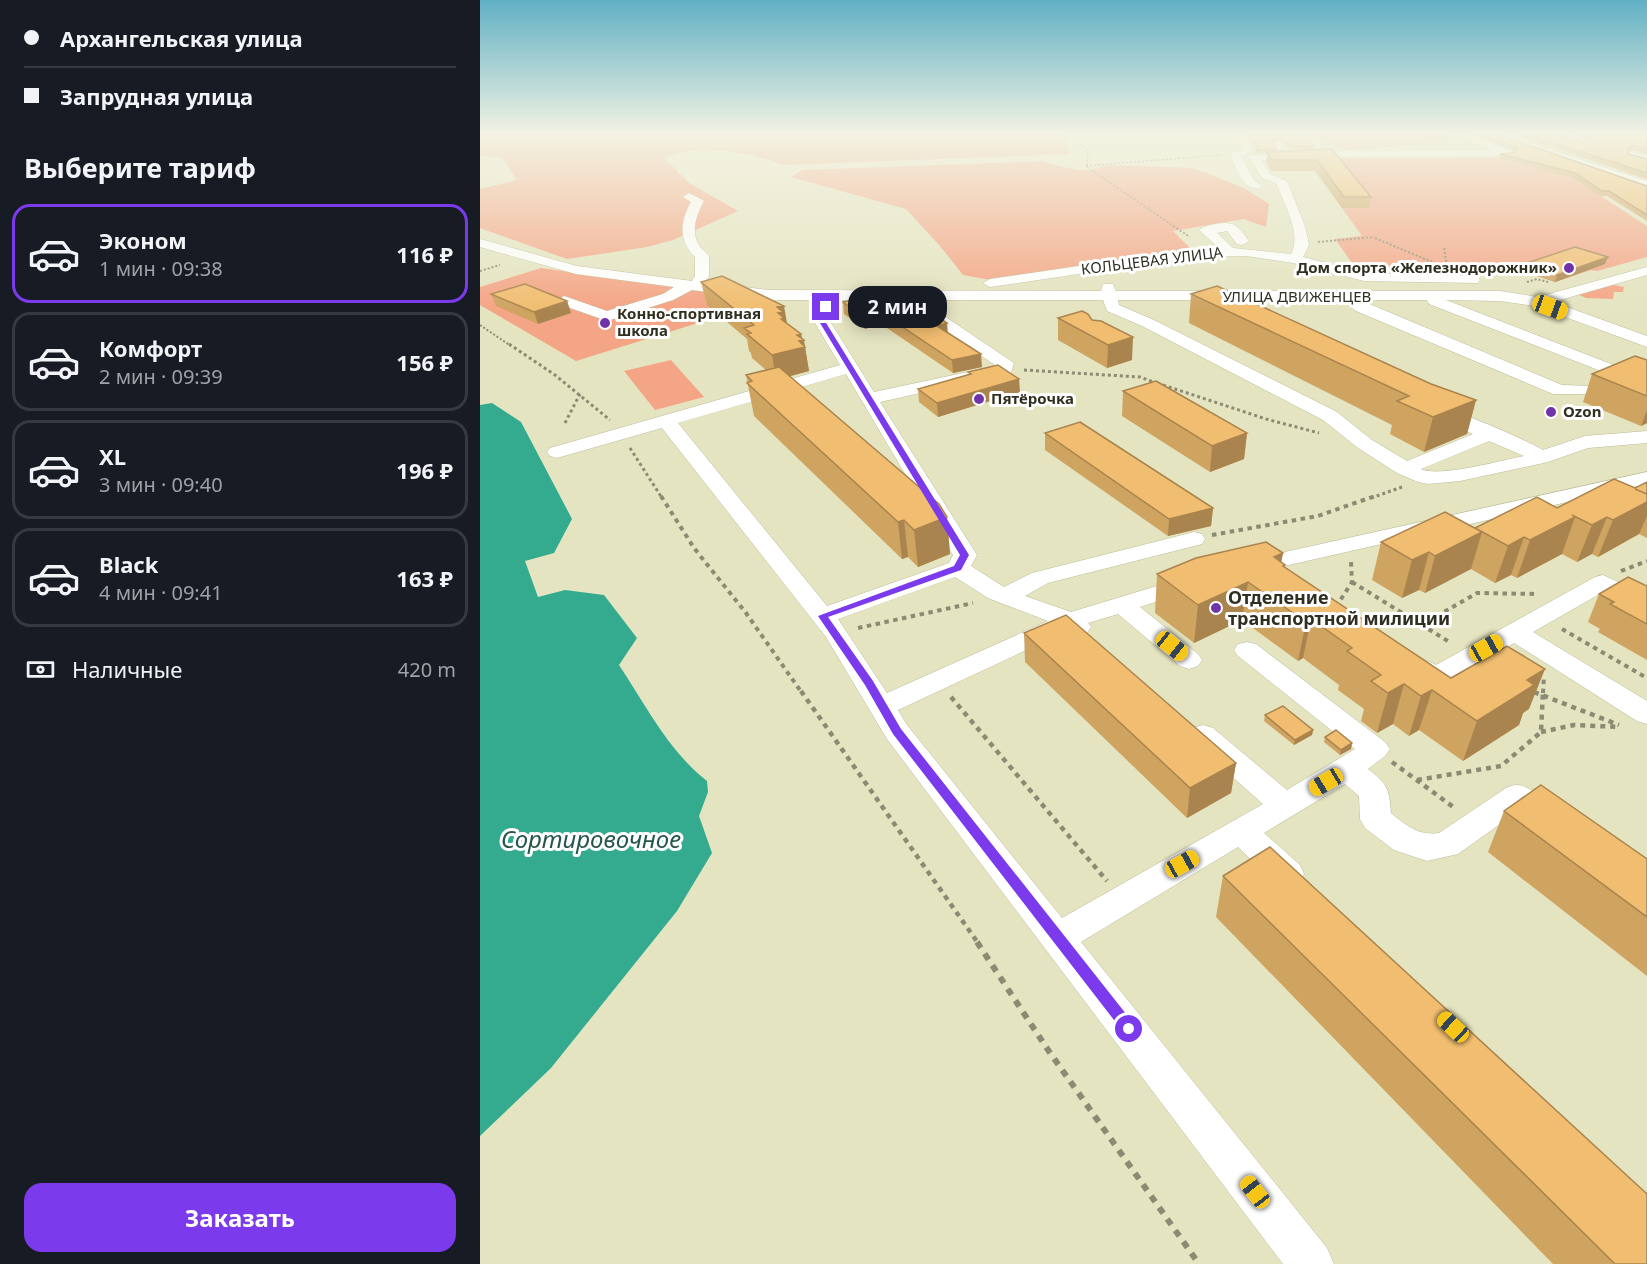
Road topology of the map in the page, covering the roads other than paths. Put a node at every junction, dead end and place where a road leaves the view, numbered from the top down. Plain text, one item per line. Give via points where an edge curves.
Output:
1 (1279, 193) edge
2 (1287, 193) edge
3 (1288, 196) junction
4 (689, 197) dead end
5 (480, 243) edge
6 (1244, 247) junction
7 (1227, 252) junction
8 (1295, 259) junction
9 (1104, 267) junction
10 (1647, 271) edge
11 (1621, 278) junction
12 (1194, 283) junction
13 (692, 286) junction
14 (1647, 287) edge
15 (832, 295) junction
16 (905, 296) junction
17 (1110, 296) junction
18 (1344, 297) junction
19 (1429, 297) junction
20 (564, 301) edge
21 (1538, 302) junction
22 (1219, 311) edge
23 (1148, 323) junction
24 (1118, 331) edge
25 (1647, 342) edge
26 (849, 368) junction
27 (1647, 384) edge
28 (1587, 390) dead end
29 (868, 399) junction
30 (1420, 406) edge
31 (667, 422) junction
32 (1489, 434) junction
33 (1647, 437) edge
34 (557, 452) dead end
35 (1541, 458) junction
36 (1411, 472) junction
37 (1647, 478) edge
38 (1194, 539) road end
39 (1262, 563) junction
40 (958, 568) junction
41 (1286, 579) edge
42 (1006, 596) junction
43 (1120, 603) junction
44 (1647, 605) edge
45 (1070, 620) junction
46 (830, 625) junction
47 (1514, 632) junction
48 (1097, 643) edge
49 (1247, 650) dead end
50 (1398, 653) edge
51 (1189, 660) dead end
52 (882, 706) junction
53 (1647, 714) edge
54 (1187, 721) edge
55 (1347, 769) junction
56 (1286, 806) junction
57 (1242, 832) junction
58 (1571, 835) edge
59 (1312, 897) edge
60 (1059, 938) junction
61 (1311, 1264) edge

1 - 3 street
2 - 3 street
3 - 8 street via 1302,245
4 - 13 street via 698,201 690,217 689,231 692,245 702,256 702,276
5 - 13 street, УЛИЦА ДВИЖЕНЦЕВ via 576,270
6 - 7 street, КОЛЬЦЕВАЯ УЛИЦА
6 - 7 street via 1230,227 1206,230
6 - 8 street, КОЛЬЦЕВАЯ УЛИЦА
6 - 12 street via 1249,262 1191,263
7 - 9 street, КОЛЬЦЕВАЯ УЛИЦА
8 - 21 street, КОЛЬЦЕВАЯ УЛИЦА via 1365,277 1482,280 1512,287
9 - 16 street, КОЛЬЦЕВАЯ УЛИЦА
9 - 17 street
10 - 11 street
11 - 14 street
11 - 21 street
12 - 17 street, УЛИЦА ДВИЖЕНЦЕВ
12 - 18 street, УЛИЦА ДВИЖЕНЦЕВ
12 - 22 street
13 - 15 street, УЛИЦА ДВИЖЕНЦЕВ via 768,295
13 - 20 street via 607,316
15 - 16 street, УЛИЦА ДВИЖЕНЦЕВ
15 - 26 street via 820,318
16 - 17 street, УЛИЦА ДВИЖЕНЦЕВ
16 - 29 street via 1005,363 1005,369
17 - 23 street via 1112,308
18 - 19 street, УЛИЦА ДВИЖЕНЦЕВ
18 - 28 street via 1361,308 1559,390
19 - 21 street, УЛИЦА ДВИЖЕНЦЕВ via 1500,296
19 - 27 street via 1438,304
21 - 25 street, УЛИЦА ДВИЖЕНЦЕВ
23 - 24 street
23 - 36 street via 1330,416 1365,444
26 - 29 street
26 - 31 street
29 - 40 street via 965,555
30 - 32 street
31 - 34 street
31 - 46 street
32 - 35 street
32 - 36 street
33 - 35 street via 1585,442
35 - 36 street via 1460,475 1428,478
37 - 39 street
38 - 42 street via 1040,578
39 - 41 street
39 - 43 street
40 - 42 street via 968,578
40 - 46 street
42 - 45 street
43 - 45 street
43 - 51 street
44 - 47 street via 1603,582
45 - 48 street
45 - 52 street
46 - 52 street
47 - 50 street via 1435,677
47 - 53 street
49 - 55 street via 1375,749
52 - 60 street via 897,732
54 - 56 street
55 - 56 street
55 - 58 street via 1374,791 1376,819 1405,841 1427,848 1447,845 1517,796
56 - 57 street
57 - 59 street
57 - 60 street via 1122,897
60 - 61 street

